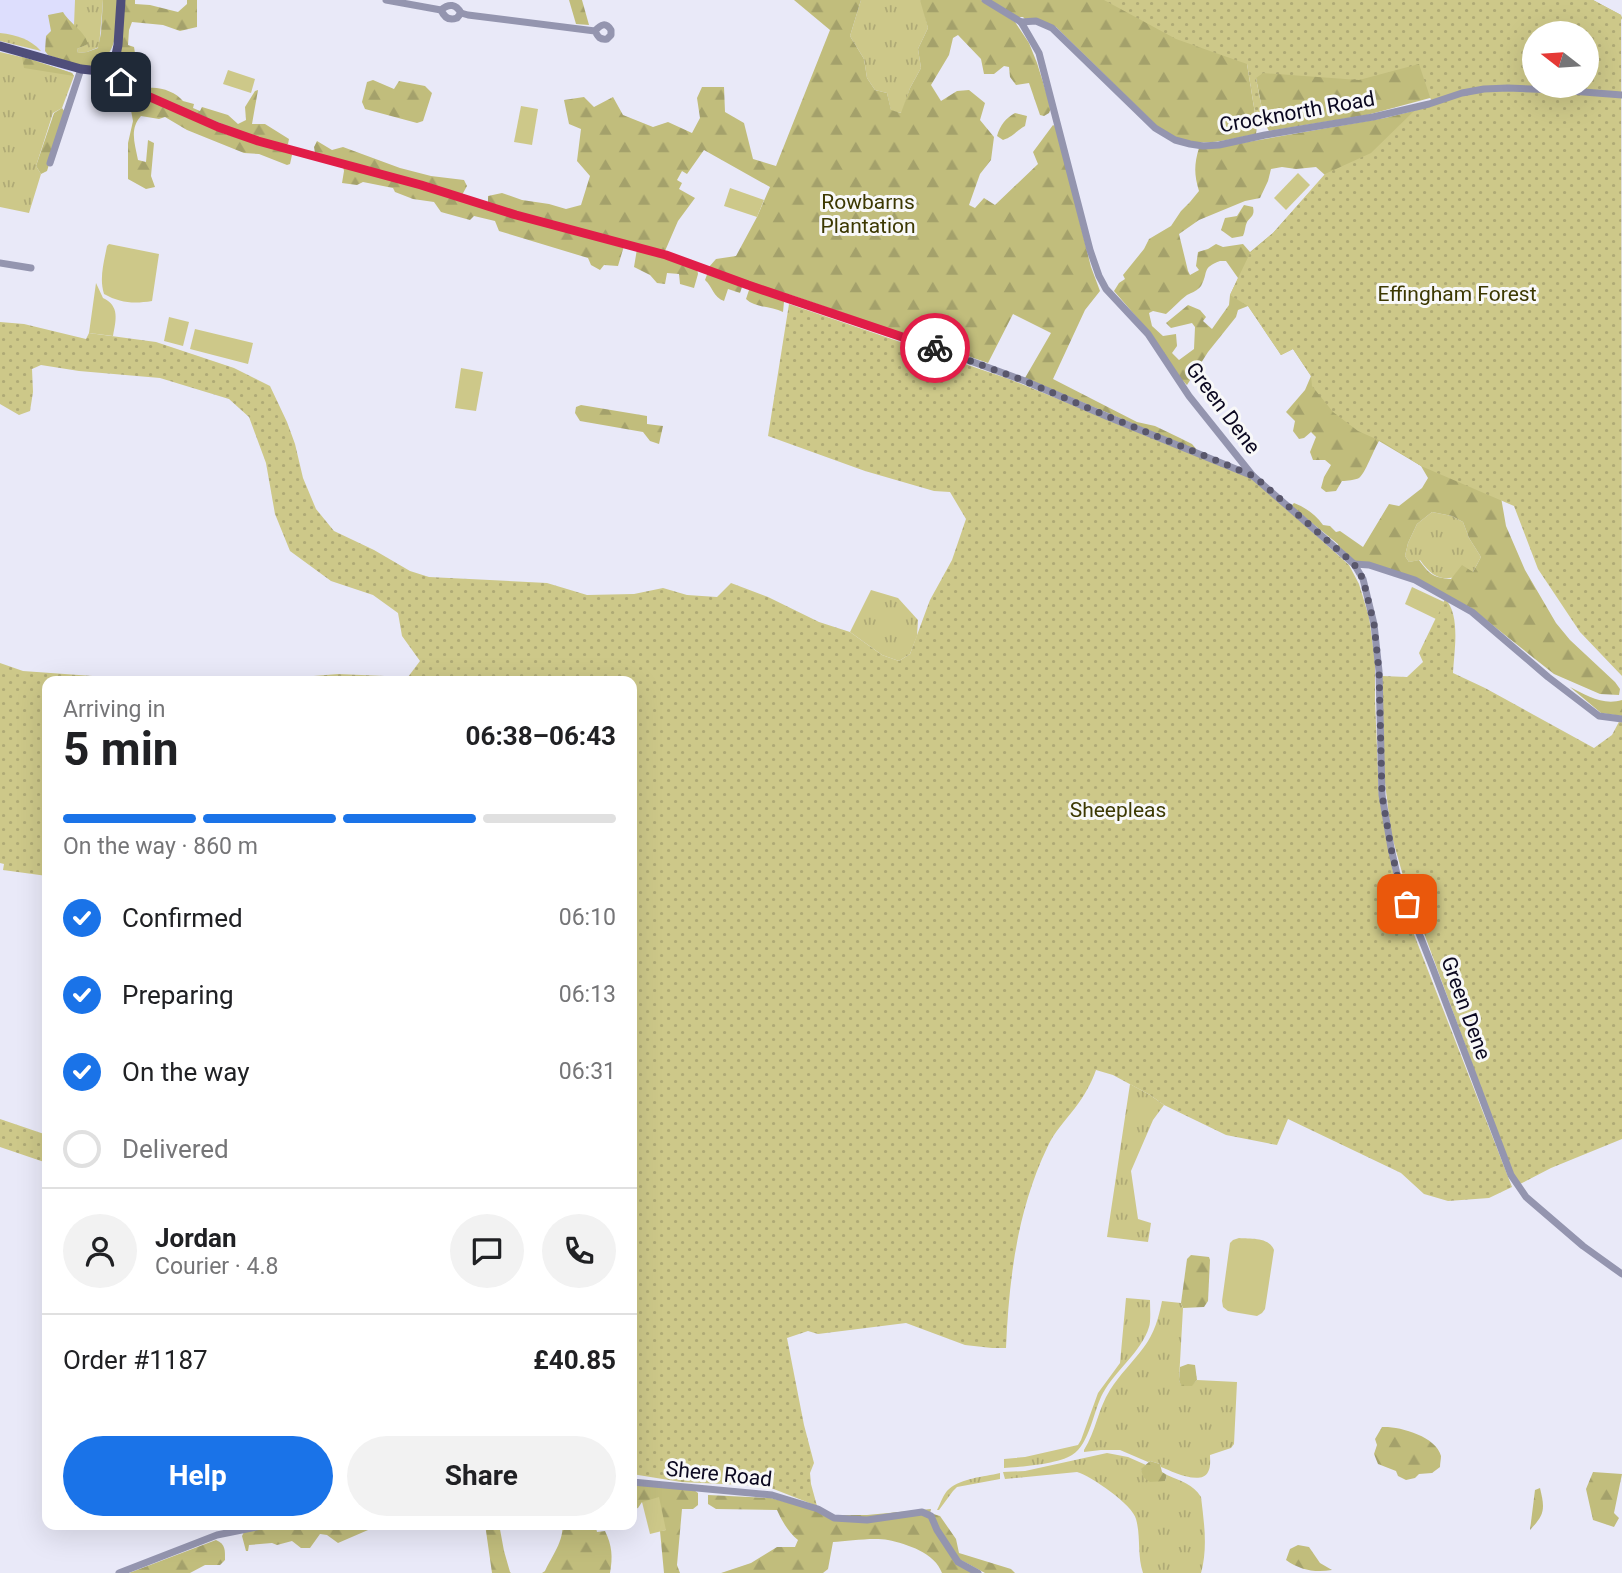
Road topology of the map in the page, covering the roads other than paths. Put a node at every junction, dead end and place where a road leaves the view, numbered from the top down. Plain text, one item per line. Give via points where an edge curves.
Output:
1 (121, 0) edge
2 (386, 0) edge
3 (985, 0) edge
4 (1021, 22) junction
5 (594, 30) dead end
6 (0, 46) edge
7 (106, 68) junction
8 (81, 69) junction
9 (1622, 96) edge
10 (50, 163) dead end
11 (0, 263) edge
12 (31, 268) dead end
13 (1254, 476) junction
14 (1354, 564) junction
15 (1622, 719) edge
16 (1622, 1274) edge
17 (637, 1482) edge
18 (242, 1530) edge
19 (119, 1573) edge
20 (978, 1573) edge

1 - 7 main road via 118,45
2 - 5 street via 441,10 453,5 461,13
3 - 4 street, Green Dene
4 - 9 street, Crocknorth Road via 1052,27 1155,128 1175,140 1203,146 1373,117 1485,89
4 - 13 street, Green Dene via 1039,52 1099,276
6 - 8 main road
7 - 8 main road
7 - 13 street via 134,90 218,127 666,255 1025,381
8 - 10 street
11 - 12 street
13 - 14 street, Green Dene
14 - 15 street via 1415,580 1472,612 1599,716
14 - 16 street, Green Dene via 1363,579 1374,624 1382,795 1399,883 1511,1175 1526,1197
17 - 20 street, Shere Road via 772,1495 834,1518 867,1520 922,1512 931,1516 958,1562
18 - 19 street

